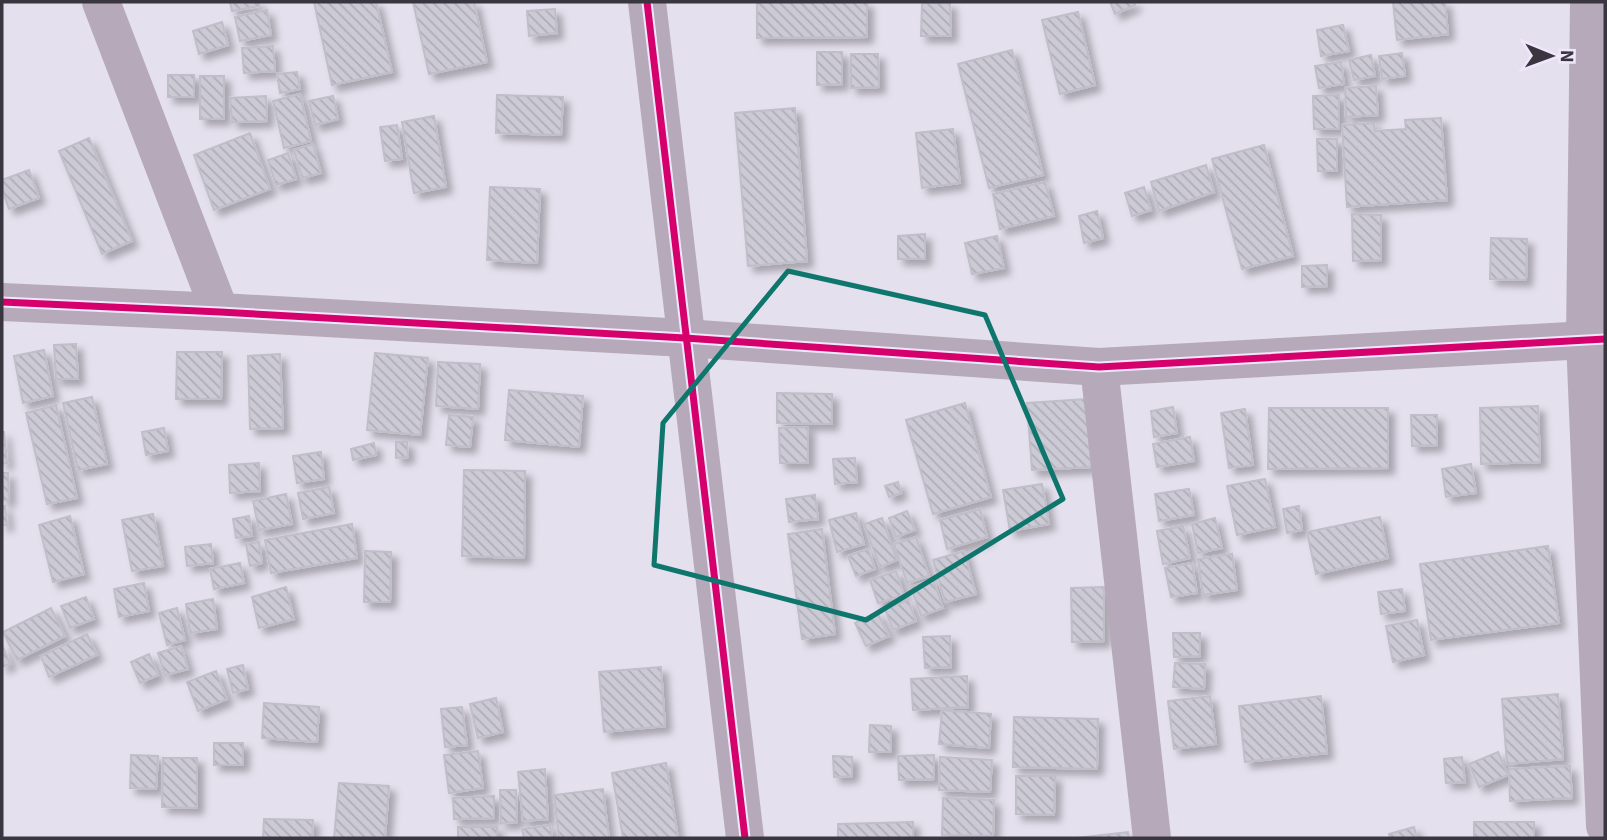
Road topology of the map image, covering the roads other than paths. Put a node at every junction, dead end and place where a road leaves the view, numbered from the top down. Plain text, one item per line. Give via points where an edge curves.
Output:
1 (101, 2) edge
2 (647, 2) edge
3 (1590, 2) edge
4 (2, 302) edge
5 (220, 312) junction
6 (685, 338) junction
7 (1595, 339) edge
8 (1099, 367) junction
9 (1605, 826) edge
10 (745, 838) edge
11 (1152, 838) edge

1 - 5 street
2 - 6 street
3 - 7 street
4 - 5 street
5 - 6 street
6 - 8 street
6 - 10 street
7 - 8 street
7 - 9 street
8 - 11 street

